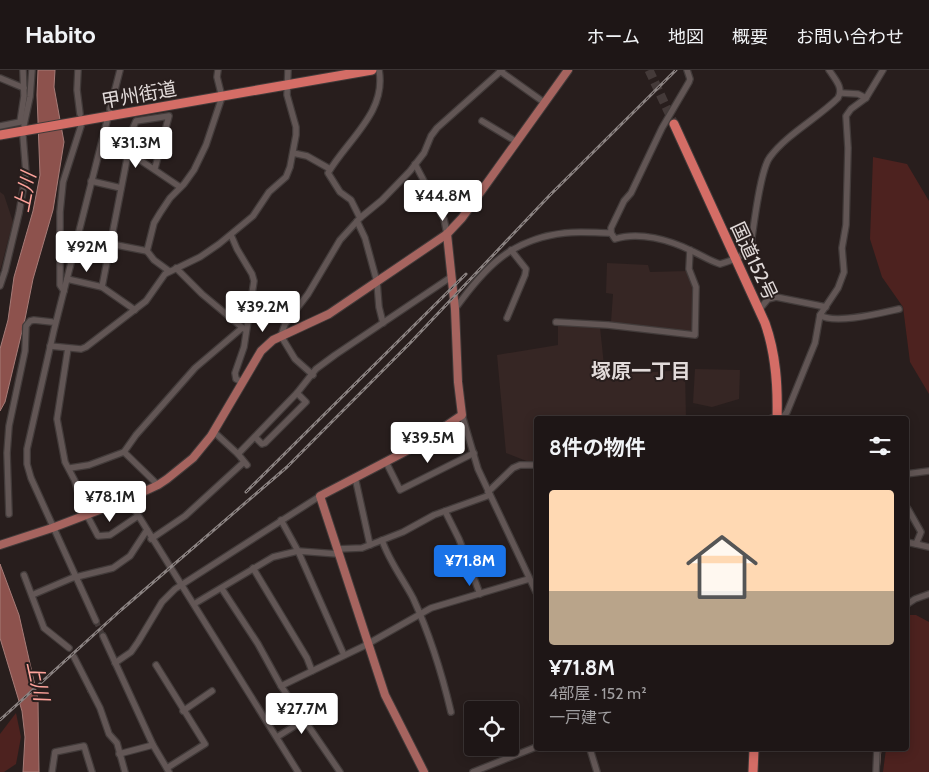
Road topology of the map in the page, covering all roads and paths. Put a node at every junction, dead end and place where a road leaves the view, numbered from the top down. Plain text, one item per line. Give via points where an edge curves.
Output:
1 (23, 70) edge
2 (32, 70) edge
3 (78, 70) edge
4 (120, 70) edge
5 (218, 70) edge
6 (288, 70) edge
7 (372, 70) edge
8 (379, 70) edge
9 (568, 70) edge
10 (829, 70) edge
11 (882, 70) edge
12 (501, 71) edge
13 (689, 71) edge
14 (0, 78) edge
15 (286, 86) junction
16 (24, 88) junction
17 (841, 94) junction
18 (222, 97) junction
19 (866, 98) junction
20 (545, 103) junction
21 (110, 109) dead end
22 (80, 114) dead end
23 (107, 121) dead end
24 (482, 121) dead end
25 (674, 124) tunnel mouth
26 (0, 126) edge
27 (81, 126) dead end
28 (24, 131) junction
29 (0, 135) edge
30 (517, 142) junction
31 (128, 152) junction
32 (293, 153) junction
33 (415, 164) junction
34 (155, 168) junction
35 (330, 169) junction
36 (91, 181) junction
37 (180, 187) junction
38 (121, 188) junction
39 (358, 220) junction
40 (611, 233) junction
41 (447, 234) junction
42 (230, 235) junction
43 (111, 244) junction
44 (511, 250) junction
45 (690, 250) junction
46 (147, 251) junction
47 (735, 259) junction
48 (176, 268) junction
49 (169, 271) junction
50 (451, 277) junction
51 (67, 279) junction
52 (378, 282) junction
53 (0, 286) edge
54 (102, 288) junction
55 (64, 291) junction
56 (826, 306) junction
57 (455, 309) junction
58 (898, 309) dead end
59 (135, 310) junction
60 (759, 310) junction
61 (820, 315) junction
62 (507, 318) dead end
63 (52, 322) dead end
64 (556, 322) dead end
65 (383, 323) junction
66 (244, 329) junction
67 (281, 336) junction
68 (50, 346) junction
69 (68, 348) junction
70 (313, 375) junction
71 (242, 382) junction
72 (297, 393) junction
73 (462, 415) junction
74 (775, 416) edge
75 (784, 416) edge
76 (214, 432) junction
77 (255, 437) junction
78 (124, 452) junction
79 (474, 453) junction
80 (238, 454) junction
81 (386, 462) junction
82 (534, 465) edge
83 (70, 468) junction
84 (929, 471) edge
85 (909, 474) edge
86 (355, 477) junction
87 (158, 485) junction
88 (489, 494) junction
89 (320, 496) junction
90 (128, 499) junction
91 (445, 511) junction
92 (909, 511) edge
93 (9, 514) dead end
94 (86, 514) junction
95 (138, 516) junction
96 (281, 520) junction
97 (52, 528) junction
98 (147, 530) junction
99 (152, 539) junction
100 (382, 540) junction
101 (909, 543) edge
102 (916, 544) junction
103 (0, 545) edge
104 (370, 545) junction
105 (929, 547) edge
106 (298, 551) junction
107 (338, 552) junction
108 (253, 568) junction
109 (24, 576) dead end
110 (76, 577) junction
111 (529, 579) junction
112 (182, 585) junction
113 (534, 588) edge
114 (222, 589) junction
115 (480, 594) junction
116 (929, 594) edge
117 (32, 595) junction
118 (909, 603) edge
119 (194, 604) junction
120 (420, 614) junction
121 (96, 621) tunnel mouth
122 (103, 636) tunnel mouth
123 (367, 643) junction
124 (69, 648) dead end
125 (344, 655) junction
126 (74, 657) dead end
127 (115, 663) junction
128 (156, 665) dead end
129 (312, 670) junction
130 (282, 686) junction
131 (212, 692) dead end
132 (183, 711) junction
133 (451, 712) dead end
134 (304, 720) junction
135 (277, 737) junction
136 (153, 745) junction
137 (534, 748) edge
138 (591, 751) edge
139 (754, 751) edge
140 (877, 751) edge
141 (119, 754) junction
142 (168, 770) edge
143 (52, 772) edge
144 (92, 772) edge
145 (125, 772) edge
146 (298, 772) edge
147 (340, 772) edge
148 (424, 772) edge
149 (473, 772) edge
150 (597, 772) edge
151 (753, 772) edge
152 (876, 772) edge

1 - 16 street
2 - 28 street
3 - 22 street
4 - 21 street
5 - 18 street
6 - 15 street
7 - 15 highway, 甲州街道
8 - 35 street via 381,87 375,103 359,133
9 - 20 main road
10 - 17 street
11 - 19 street
12 - 20 street
12 - 33 street via 437,128
13 - 40 street via 689,82 624,201
14 - 16 street
15 - 18 highway, 甲州街道
15 - 32 street via 296,127
16 - 26 street via 20,122
17 - 19 street via 858,94
17 - 47 street via 770,156 764,171 751,244 747,252
18 - 28 highway, 甲州街道
18 - 37 street via 206,145 194,170
19 - 56 street via 846,116 844,272
20 - 30 main road
23 - 36 street
24 - 30 street
25 - 47 highway, 国道152号
27 - 55 street via 62,194 60,285
28 - 29 highway, 甲州街道
28 - 53 street via 26,173
30 - 41 main road
31 - 34 street
31 - 34 street via 136,121 168,116
31 - 38 street
32 - 35 street via 307,156
32 - 42 street via 286,176 269,192 253,216
33 - 39 street via 382,200
33 - 41 street via 444,219
34 - 37 street
35 - 39 street via 328,173 340,192 351,200
36 - 38 street
36 - 51 street
37 - 46 street via 154,223
38 - 43 street
39 - 52 street
39 - 67 street via 340,240 308,294 285,324
40 - 44 street via 565,233 541,237
40 - 45 street via 615,239 628,236 658,239
41 - 50 main road
41 - 52 main road
42 - 48 street via 200,257
42 - 66 street via 253,278
43 - 46 street
43 - 54 street
44 - 57 street via 489,267
44 - 62 street via 526,269
45 - 47 street via 720,264
45 - 64 street via 689,269 696,287 695,335
46 - 49 street
47 - 60 highway, 国道152号
48 - 49 street
48 - 66 street
49 - 59 street
50 - 57 main road
50 - 65 street
51 - 54 street
51 - 55 street
52 - 65 street
52 - 67 main road via 329,314
54 - 59 street
55 - 68 street
56 - 60 street via 776,297
56 - 61 street
57 - 73 main road
58 - 61 street via 864,317 825,319
59 - 69 street via 86,348
60 - 74 highway, 国道152号 via 771,340 776,366
61 - 75 street via 815,343
63 - 93 street via 34,320 26,326 25,351 9,426
65 - 70 street via 316,369
66 - 71 street via 244,347 235,373 236,379
66 - 78 street via 195,368
67 - 70 street via 295,359
67 - 71 main road via 261,351
68 - 69 street
68 - 97 street via 27,456 31,478
69 - 83 street via 56,419
70 - 72 street
71 - 76 main road
72 - 77 street
72 - 77 street via 306,402 265,443
73 - 79 street
73 - 81 main road
76 - 80 street
76 - 87 main road via 183,467
77 - 80 street
78 - 83 street via 89,465
78 - 87 street
79 - 81 street via 400,490
79 - 88 street
80 - 99 street via 245,464 185,516
81 - 86 main road
82 - 88 street via 514,468
83 - 94 street
84 - 85 street
86 - 89 main road
86 - 104 street
87 - 90 main road
88 - 91 street
88 - 111 street
89 - 96 street
89 - 107 main road
90 - 94 main road
90 - 95 street
91 - 100 street
91 - 115 street
92 - 102 street via 921,532
94 - 95 street via 98,536 110,536
94 - 97 main road
95 - 98 street
96 - 106 street
96 - 112 street
97 - 103 main road
97 - 110 street
98 - 99 street
98 - 110 street via 130,556 113,568
99 - 112 street
100 - 104 street
100 - 120 street
101 - 102 street
102 - 105 street
104 - 107 street
106 - 107 street
106 - 108 street via 273,557
106 - 125 street
107 - 123 main road
108 - 114 street
108 - 129 street via 308,658
109 - 117 street
110 - 117 street
110 - 121 street
111 - 113 street
111 - 115 street
112 - 119 street
112 - 127 street via 162,602 131,652
114 - 119 street
114 - 130 street
115 - 120 street
116 - 118 street
117 - 124 street via 44,628
119 - 135 street
120 - 123 street
120 - 133 street via 443,678
122 - 127 street
123 - 125 street
123 - 148 main road via 385,695
125 - 129 street
126 - 141 street
127 - 136 street
128 - 132 street
129 - 130 street
130 - 134 street
131 - 132 street
132 - 142 street via 205,744
134 - 135 street
134 - 147 street
135 - 146 street
136 - 141 street
136 - 142 street
137 - 149 street
138 - 150 street
139 - 151 highway
140 - 152 street
141 - 145 street
143 - 144 street via 55,752 84,746

